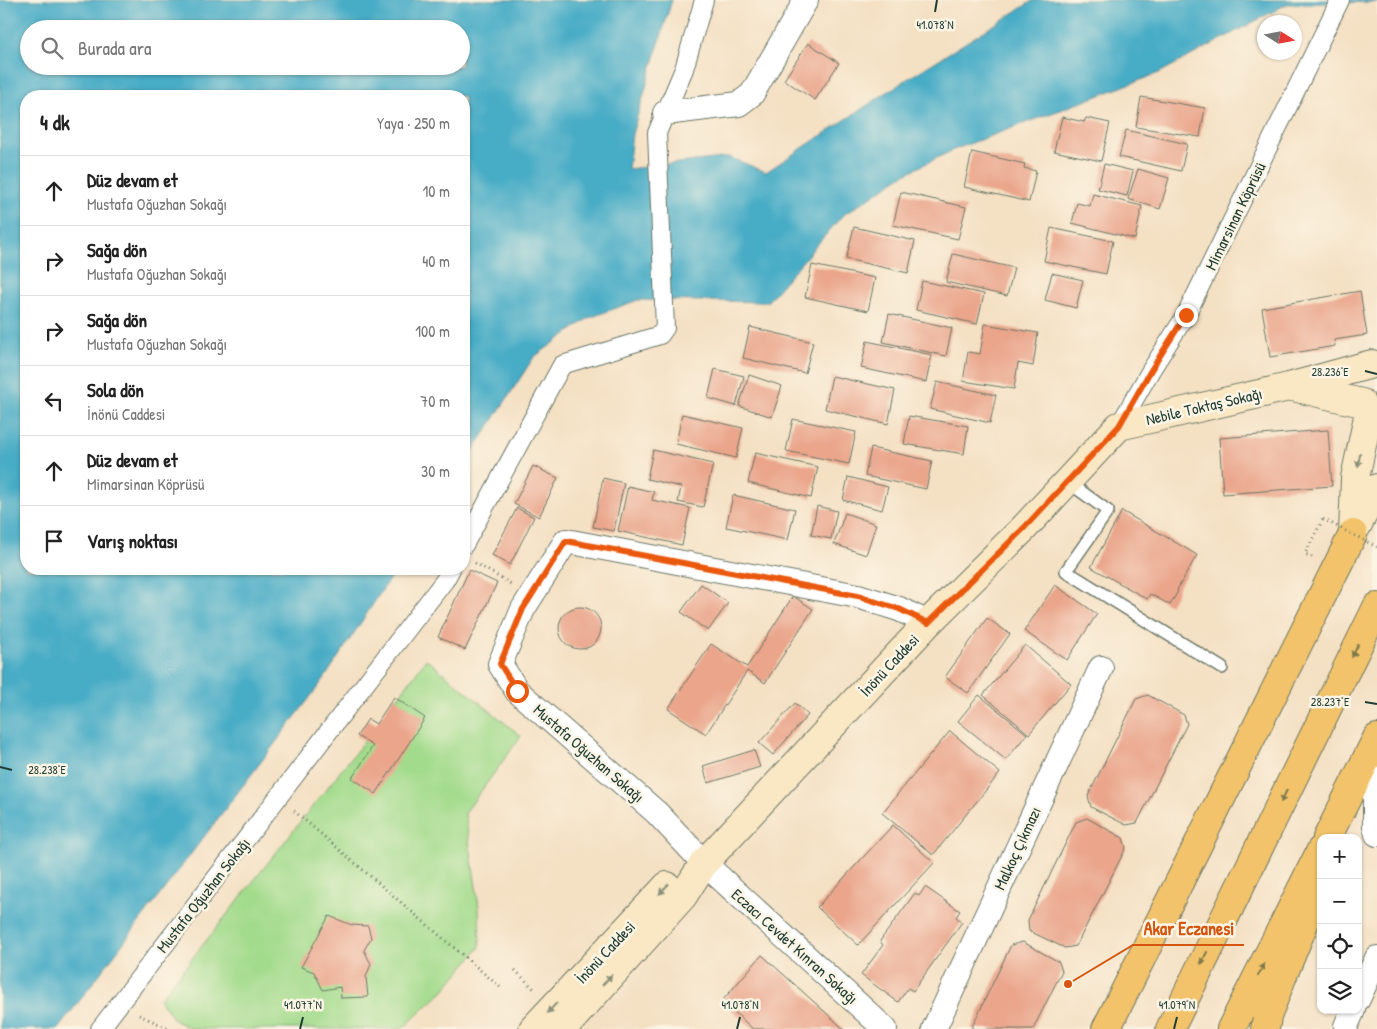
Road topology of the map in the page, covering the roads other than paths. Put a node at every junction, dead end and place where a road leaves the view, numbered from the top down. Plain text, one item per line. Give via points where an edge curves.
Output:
1 (704, 0) edge
2 (806, 0) edge
3 (1340, 0) edge
4 (661, 123) junction
5 (1375, 362) edge
6 (1289, 387) junction
7 (1369, 411) edge
8 (1119, 426) junction
9 (1068, 482) junction
10 (1377, 488) edge
11 (470, 534) edge
12 (1353, 534) junction
13 (448, 575) edge
14 (1377, 607) edge
15 (928, 623) junction
16 (1101, 668) dead end
17 (1222, 668) dead end
18 (1376, 739) edge
19 (1329, 834) edge
20 (1340, 834) edge
21 (1377, 834) edge
22 (1317, 858) edge
23 (704, 863) junction
24 (1317, 892) edge
25 (1377, 958) edge
26 (1362, 990) edge
27 (100, 1029) edge
28 (533, 1029) edge
29 (563, 1029) edge
30 (886, 1029) edge
31 (934, 1029) edge
32 (1106, 1029) edge
33 (1170, 1029) edge
34 (1231, 1029) edge
35 (1265, 1029) edge

1 - 4 street via 684,69
2 - 4 street via 752,94 739,104
3 - 8 street, Mimarsinan Köprüsü via 1186,315
4 - 11 street via 665,328 660,335 562,365
5 - 6 main road, Nebile Toktaş Sokağı
5 - 7 main road via 1360,382 1360,393
6 - 7 main road
6 - 8 main road, Nebile Toktaş Sokağı
7 -> 12 main road via 1355,478
8 - 9 main road, İnönü Caddesi
9 - 15 main road, İnönü Caddesi
9 - 17 lane via 1108,512 1066,570
10 - 12 main road
12 - 32 highway
13 - 27 street, Mustafa Oğuzhan Sokağı
14 -> 33 highway
15 - 23 main road, İnönü Caddesi
15 - 23 street, Mustafa Oğuzhan Sokağı via 899,609 858,596 566,541 523,609 500,664 517,691 657,813
16 - 31 street, Malkoç Çıkmazı
18 - 19 highway
18 - 20 highway
18 - 21 street
34 -> 22 highway
23 -> 28 main road, İnönü Caddesi via 672,881
29 -> 23 main road, İnönü Caddesi via 683,896
23 - 30 street, Eczacı Cevdet Kınran Sokağı
24 - 35 highway
25 - 26 street

